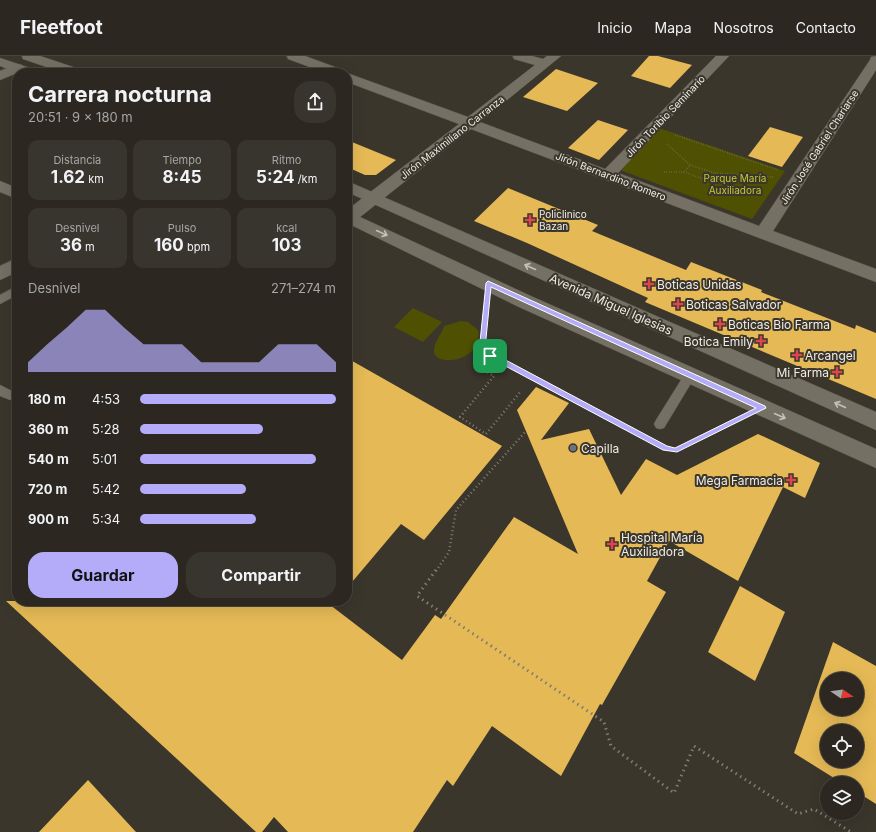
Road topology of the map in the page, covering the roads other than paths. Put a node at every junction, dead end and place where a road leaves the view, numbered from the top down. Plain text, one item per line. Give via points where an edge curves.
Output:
1 (28, 56) edge
2 (293, 56) edge
3 (519, 56) edge
4 (723, 56) edge
5 (549, 60) edge
6 (876, 60) edge
7 (0, 62) edge
8 (17, 68) edge
9 (63, 68) edge
10 (325, 68) edge
11 (12, 70) edge
12 (0, 76) edge
13 (352, 78) edge
14 (470, 123) junction
15 (608, 175) junction
16 (0, 186) edge
17 (352, 188) edge
18 (12, 192) edge
19 (374, 198) junction
20 (352, 214) edge
21 (352, 219) edge
22 (763, 233) junction
23 (12, 267) edge
24 (0, 274) edge
25 (548, 276) junction
26 (876, 276) edge
27 (12, 293) edge
28 (0, 300) edge
29 (526, 302) junction
30 (690, 375) junction
31 (876, 421) edge
32 (660, 424) dead end
33 (876, 459) edge

1 - 9 street
2 - 10 street
3 - 5 street
4 - 15 street, Jirón Toribio Seminario
5 - 14 street, Jirón Maximiliano Carranza
6 - 22 street, Jirón José Gabriel Chariarse
7 - 8 street
11 - 12 street
13 - 14 street, Jirón Bernardino Romero
14 - 15 street, Jirón Bernardino Romero
14 - 19 street, Jirón Maximiliano Carranza
15 - 22 street, Jirón Bernardino Romero
16 - 18 street
17 - 19 street, Avenida Miguel Iglesias
19 - 20 street, Jirón Maximiliano Carranza
25 -> 19 street, Avenida Miguel Iglesias
21 -> 29 street
22 - 26 street, Jirón Bernardino Romero
23 - 24 street
25 - 29 street
31 -> 25 street, Avenida Miguel Iglesias
27 - 28 lane
29 - 30 street
30 - 32 lane
30 -> 33 street

